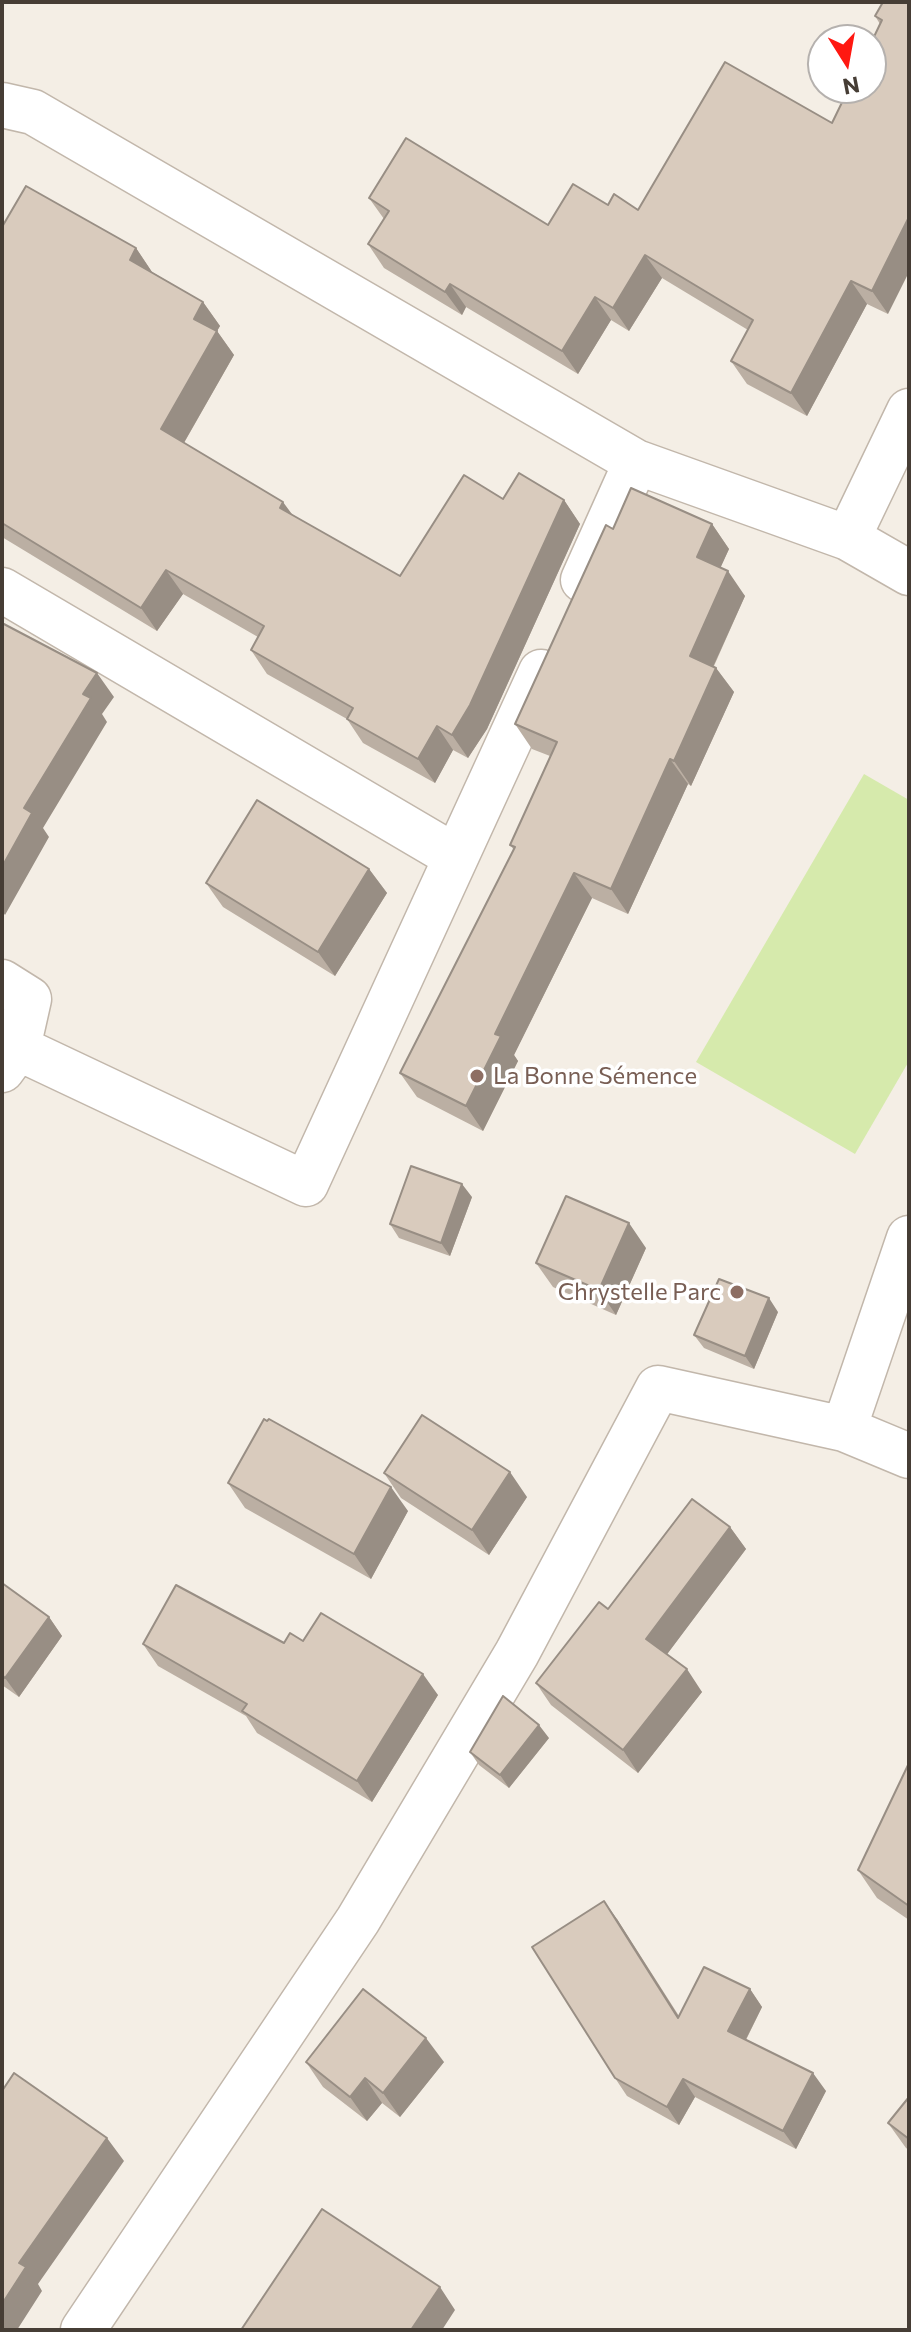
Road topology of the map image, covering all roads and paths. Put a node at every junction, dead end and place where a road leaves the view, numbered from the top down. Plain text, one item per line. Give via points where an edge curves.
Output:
1 (2, 105) edge
2 (909, 411) edge
3 (636, 462) junction
4 (848, 538) junction
5 (909, 573) edge
6 (2, 590) edge
7 (456, 857) junction
8 (2, 982) edge
9 (10, 1059) edge
10 (909, 1238) edge
11 (844, 1429) junction
12 (909, 1456) edge
13 (83, 2330) edge

1 - 3 street via 33,112
2 - 4 street
3 - 4 street
3 - 7 street
4 - 5 street
6 - 7 street
7 - 9 street via 306,1184
8 - 9 street via 29,999
10 - 11 street
11 - 12 street
11 - 13 street via 658,1388 517,1653 358,1920

